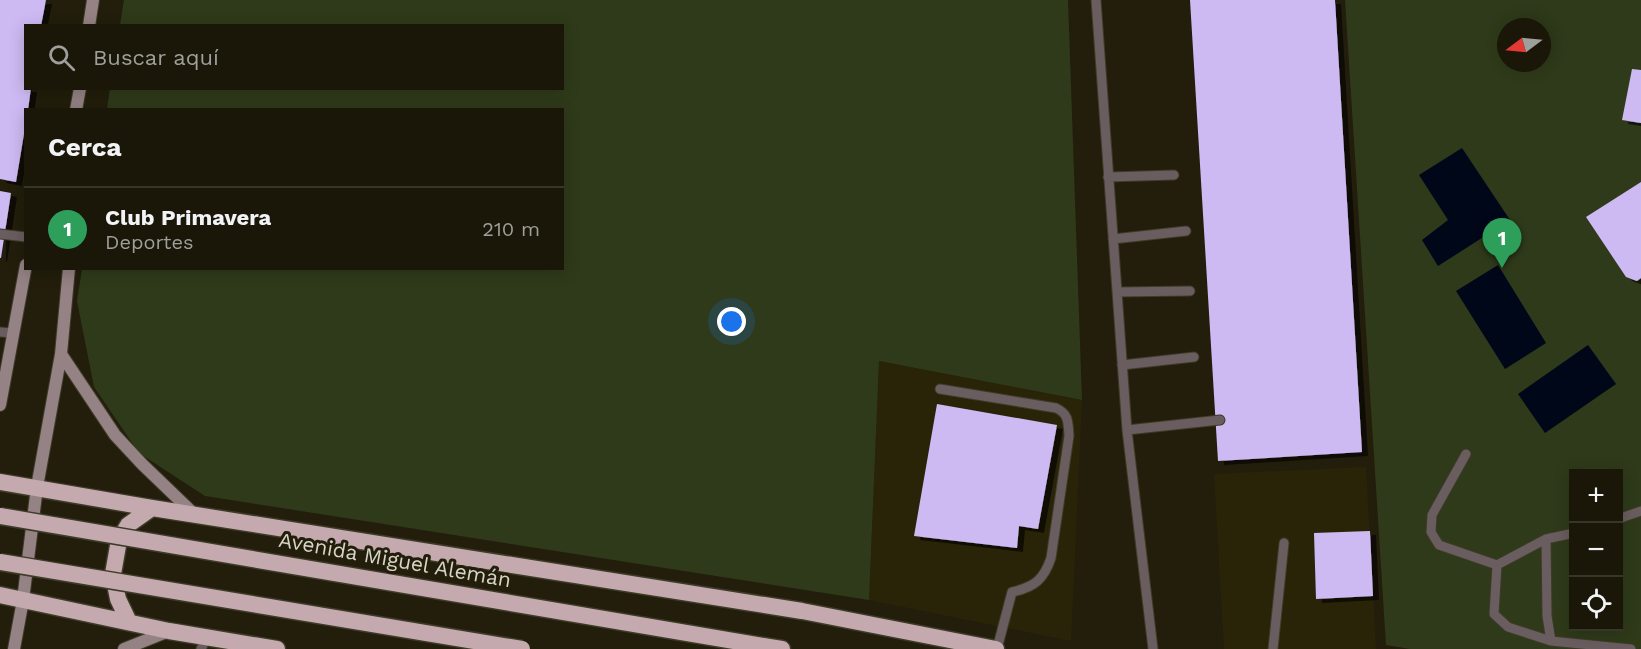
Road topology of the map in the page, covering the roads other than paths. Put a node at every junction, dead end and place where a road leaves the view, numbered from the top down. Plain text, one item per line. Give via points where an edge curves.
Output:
1 (93, 0) edge
2 (1096, 0) edge
3 (89, 24) edge
4 (80, 90) edge
5 (76, 108) edge
6 (1174, 175) dead end
7 (1108, 177) junction
8 (1186, 231) dead end
9 (0, 234) edge
10 (24, 237) edge
11 (1113, 239) junction
12 (25, 270) edge
13 (69, 270) edge
14 (1190, 291) dead end
15 (1117, 292) junction
16 (6, 332) edge
17 (5, 352) edge
18 (61, 354) junction
19 (1194, 357) dead end
20 (1122, 365) junction
21 (940, 389) dead end
22 (0, 405) edge
23 (1220, 420) dead end
24 (1127, 430) junction
25 (1466, 454) dead end
26 (0, 482) edge
27 (37, 487) junction
28 (152, 508) junction
29 (194, 514) junction
30 (1640, 514) edge
31 (0, 516) edge
32 (1623, 518) edge
33 (1569, 534) edge
34 (1546, 539) junction
35 (1284, 543) dead end
36 (0, 562) edge
37 (1497, 565) junction
38 (0, 595) edge
39 (23, 600) junction
40 (129, 622) junction
41 (169, 631) junction
42 (1551, 641) junction
43 (204, 643) edge
44 (14, 649) edge
45 (124, 649) edge
46 (277, 649) edge
47 (522, 649) edge
48 (782, 649) edge
49 (997, 649) edge
50 (1153, 649) edge
51 (1273, 649) edge
52 (1631, 649) edge

1 - 3 main road
2 - 7 lane
4 - 5 main road
6 - 7 lane
7 - 11 lane
8 - 11 lane
9 - 10 lane
11 - 15 lane
12 - 16 main road
13 - 18 main road
14 - 15 lane
15 - 20 lane
16 - 17 main road
17 - 22 main road
18 - 27 main road
18 - 29 main road via 115,435
19 - 20 lane
20 - 24 lane
21 - 49 lane via 1056,408 1068,418 1069,436 1052,558 1037,582 1028,589 1012,592
23 - 24 lane
24 - 50 lane
25 - 37 lane via 1432,515 1431,532 1439,545
26 - 27 highway
27 - 28 highway
27 - 39 main road
28 - 29 highway
28 - 40 highway via 129,525 119,540 114,574 118,599
29 - 49 highway via 802,611
30 - 32 lane
31 - 48 highway, Avenida Miguel Alemán, bridge
33 - 34 lane
34 - 37 lane
34 - 42 lane
35 - 51 lane
36 - 47 highway, bridge
37 - 42 lane via 1494,614 1508,627
38 - 39 highway
39 - 40 highway
39 - 44 main road
40 - 41 highway
41 - 43 highway
41 - 45 main road
42 - 52 lane
43 - 46 highway

